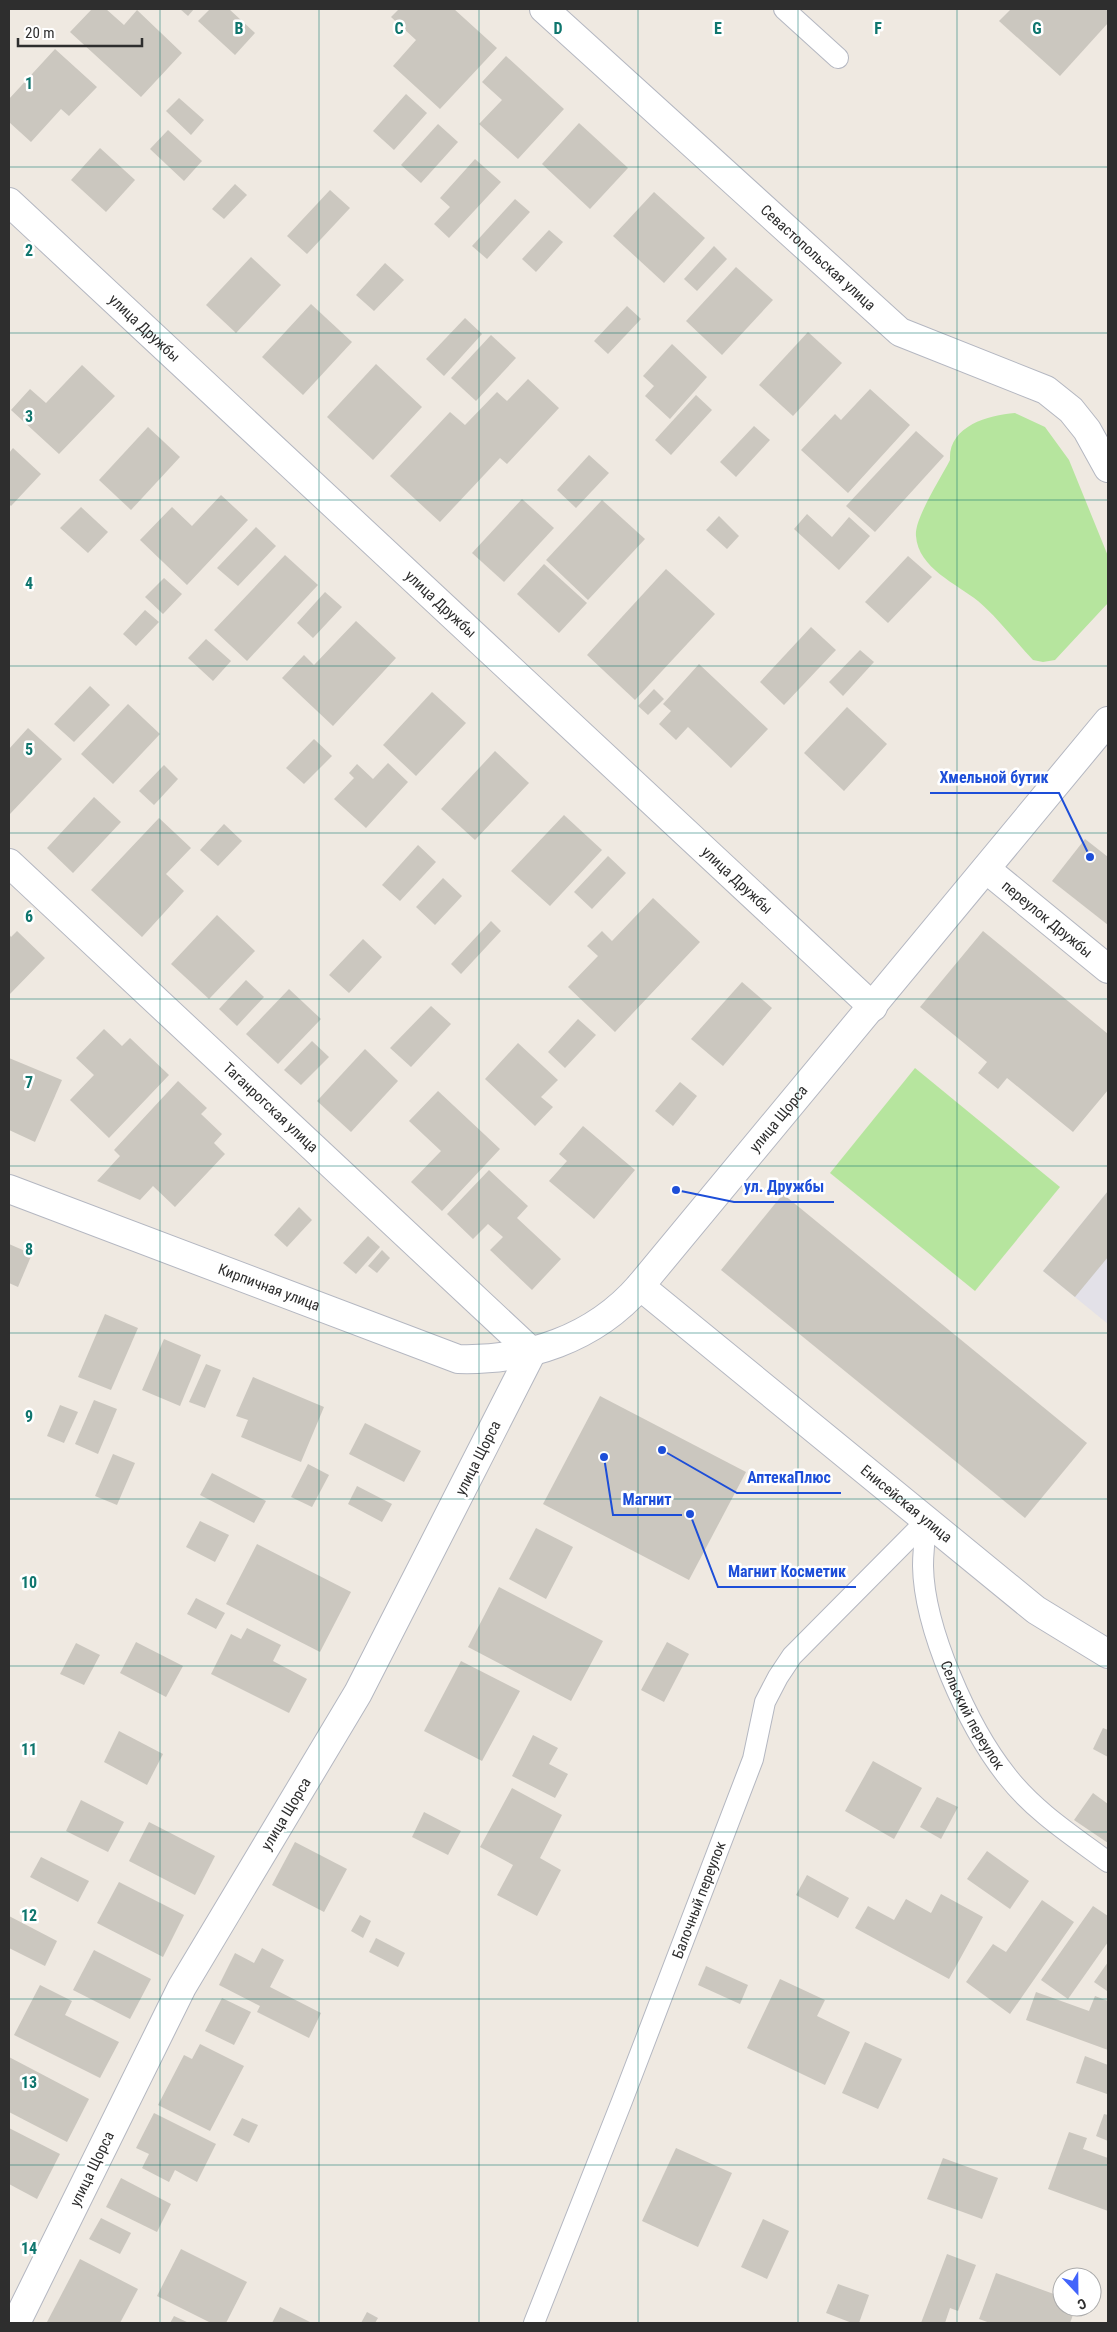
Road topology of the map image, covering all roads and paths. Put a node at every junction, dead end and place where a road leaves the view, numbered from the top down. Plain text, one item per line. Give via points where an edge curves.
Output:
1 (544, 9) edge
2 (784, 9) edge
3 (838, 58) dead end
4 (9, 202) edge
5 (1108, 468) edge
6 (1108, 721) edge
7 (9, 863) edge
8 (986, 869) junction
9 (1108, 969) edge
10 (873, 1006) junction
11 (9, 1189) edge
12 (640, 1286) junction
13 (532, 1352) junction
14 (927, 1520) junction
15 (1108, 1654) edge
16 (1108, 1862) edge
17 (16, 2323) edge
18 (534, 2323) edge

1 - 5 street, Севастопольская улица via 900,332 1046,390 1071,410 1087,430
2 - 3 lane
4 - 10 street, улица Дружбы
6 - 8 street, улица Щорса
7 - 13 street, Таганрогская улица
8 - 9 street, переулок Дружбы
8 - 10 street, улица Щорса
10 - 12 street, улица Щорса
11 - 13 street, Кирпичная улица via 458,1359 496,1358
12 - 13 street, улица Щорса via 610,1315 588,1330 562,1343
12 - 14 street, Енисейская улица
13 - 17 street, улица Щорса via 358,1693 182,1987
14 - 15 street, Енисейская улица via 1036,1610
14 - 16 lane, Сельский переулок via 923,1566 926,1594 957,1690 980,1735 1007,1776 1028,1798
14 - 18 lane, Балочный переулок via 792,1656 765,1702 753,1759

